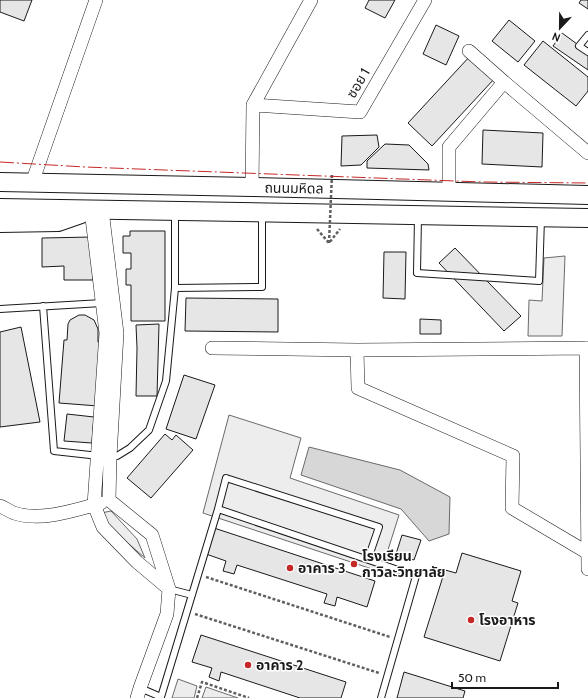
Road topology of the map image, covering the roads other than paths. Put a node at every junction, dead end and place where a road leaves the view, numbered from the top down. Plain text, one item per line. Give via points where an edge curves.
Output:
1 (96, 0) edge
2 (311, 0) edge
3 (425, 0) edge
4 (588, 35) edge
5 (469, 51) dead end
6 (588, 52) edge
7 (504, 82) junction
8 (253, 105) junction
9 (588, 153) edge
10 (0, 181) edge
11 (32, 183) junction
12 (252, 187) junction
13 (449, 192) junction
14 (588, 195) edge
15 (0, 208) edge
16 (96, 210) junction
17 (175, 211) junction
18 (262, 213) junction
19 (418, 215) junction
20 (541, 218) junction
21 (588, 218) edge
22 (0, 223) edge
23 (105, 278) junction
24 (175, 288) junction
25 (102, 303) junction
26 (43, 306) junction
27 (0, 309) edge
28 (212, 348) dead end
29 (587, 348) edge
30 (357, 350) junction
31 (104, 456) junction
32 (109, 500) junction
33 (94, 505) junction
34 (0, 506) edge
35 (218, 509) junction
36 (588, 553) edge
37 (368, 559) junction
38 (588, 569) edge
39 (170, 590) junction
40 (192, 595) junction
41 (138, 693) edge
42 (161, 697) edge
43 (380, 698) edge

1 - 11 street
2 - 8 street
3 - 8 street, ซอย 1 via 360,112
4 - 6 lane via 579,46
5 - 7 street
7 - 9 street
7 - 13 street via 449,147
8 - 12 street
10 - 11 main road, ถนนมหิดล
11 - 12 main road, ถนนมหิดล
12 - 13 main road, ถนนมหิดล
13 - 14 main road, ถนนมหิดล
15 - 16 main road, ถนนมหิดล
16 - 17 main road, ถนนมหิดล
16 - 22 main road via 58,222
16 - 23 street
17 - 18 main road, ถนนมหิดล
17 - 24 lane
18 - 19 main road, ถนนมหิดล
18 - 24 lane via 262,287
19 - 20 main road, ถนนมหิดล
19 - 20 lane via 417,273 539,281
20 - 21 main road, ถนนมหิดล
23 - 25 street
23 - 31 street via 118,333
24 - 31 lane via 166,381 149,430 118,456
25 - 26 lane
25 - 31 street via 106,333
26 - 27 lane
26 - 31 lane via 54,451
28 - 30 street
29 - 30 street
29 - 36 street
30 - 36 street via 358,388 513,456 512,508
31 - 32 street
31 - 33 street
32 - 33 street
32 - 39 street via 152,535
33 - 34 street via 40,516 15,514
33 - 39 street via 103,527 137,562
35 - 37 lane
35 - 37 lane via 226,478 379,527
35 - 40 lane
36 - 38 street
37 - 43 lane via 416,576
39 - 40 lane
39 - 41 street via 167,614
40 - 42 lane
41 - 42 lane

